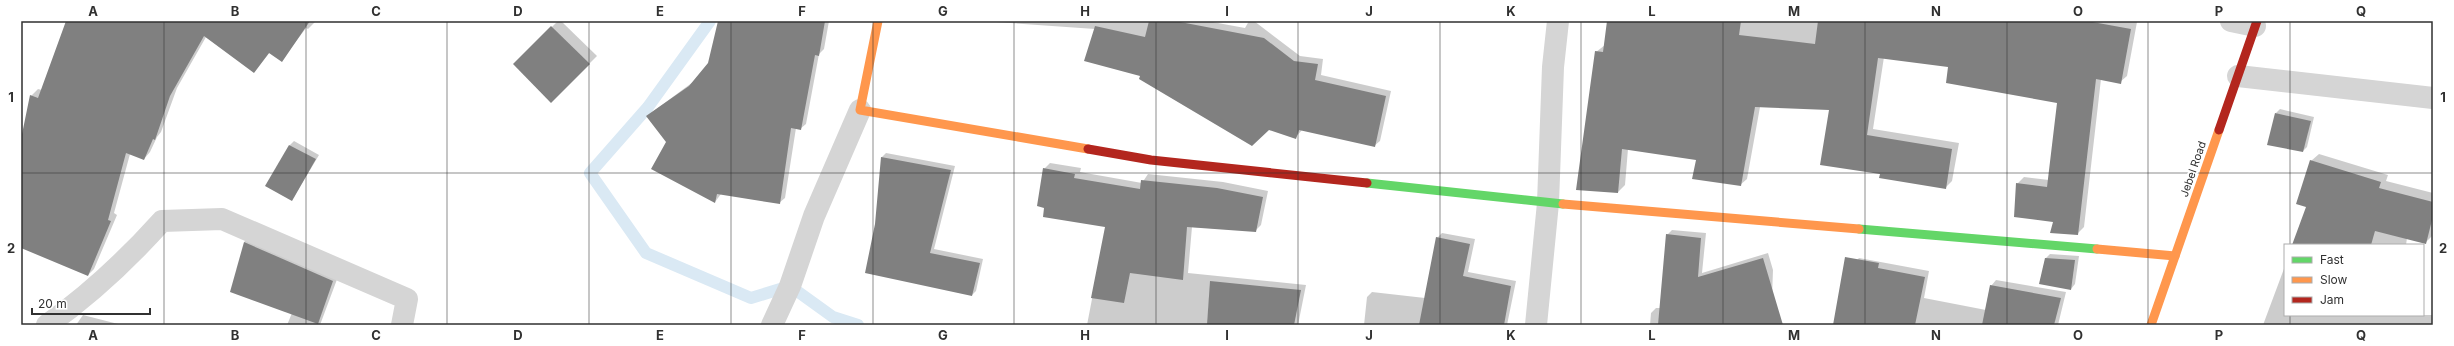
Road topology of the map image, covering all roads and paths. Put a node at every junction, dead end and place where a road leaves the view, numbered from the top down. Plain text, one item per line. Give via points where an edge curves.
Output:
1 (878, 21) edge
2 (1558, 21) edge
3 (2231, 21) edge
4 (2256, 24) edge
5 (2238, 76) junction
6 (2433, 98) edge
7 (860, 110) junction
8 (1548, 204) junction
9 (2175, 256) junction
10 (47, 325) edge
11 (402, 325) edge
12 (772, 325) edge
13 (1536, 325) edge
14 (2151, 325) edge

1 - 7 street
2 - 8 street via 1553,67
3 - 4 street
4 - 5 street, Jebel Road
5 - 6 street
5 - 9 street, Jebel Road
7 - 8 street via 1151,160
7 - 12 street via 814,216 790,286
8 - 9 street
8 - 13 street
9 - 14 street, Jebel Road
10 - 11 street via 127,261 162,221 222,219 407,299

